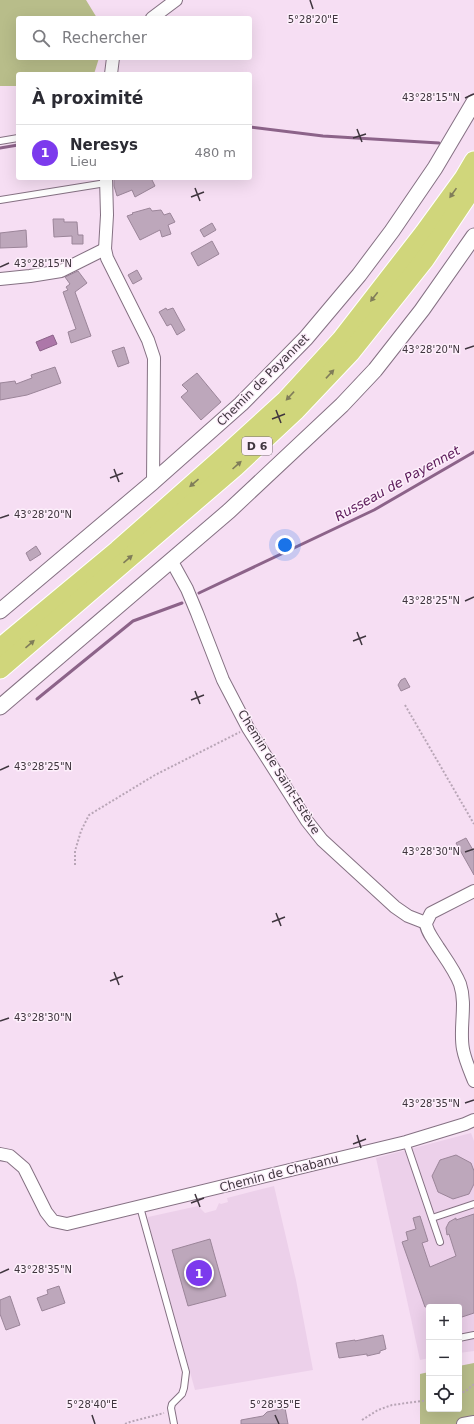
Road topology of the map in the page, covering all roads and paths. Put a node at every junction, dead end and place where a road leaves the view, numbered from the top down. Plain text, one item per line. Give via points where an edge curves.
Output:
1 (176, 0) edge
2 (155, 16) edge
3 (113, 60) edge
4 (111, 72) edge
5 (474, 102) edge
6 (16, 138) edge
7 (0, 141) edge
8 (474, 161) edge
9 (106, 180) edge
10 (474, 186) edge
11 (0, 200) edge
12 (474, 236) edge
13 (105, 249) junction
14 (0, 279) edge
15 (153, 482) junction
16 (171, 560) junction
17 (0, 611) edge
18 (0, 648) edge
19 (0, 669) edge
20 (405, 705) dead end
21 (0, 707) edge
22 (248, 728) junction
23 (474, 824) edge
24 (75, 865) dead end
25 (474, 891) edge
26 (426, 922) junction
27 (474, 1081) edge
28 (474, 1120) edge
29 (406, 1142) junction
30 (0, 1154) edge
31 (474, 1204) edge
32 (140, 1207) junction
33 (432, 1218) junction
34 (440, 1242) dead end
35 (474, 1335) edge
36 (462, 1337) edge
37 (474, 1384) edge
38 (462, 1393) edge
39 (426, 1400) edge
40 (171, 1411) junction
41 (362, 1420) dead end
42 (474, 1422) edge
43 (125, 1424) edge
44 (174, 1424) edge
45 (463, 1424) edge

1 - 2 street
3 - 4 street
5 - 15 street, Chemin de Payannet via 435,168 392,231 311,332 241,404
6 - 7 lane
8 -> 18 highway, D 6 via 424,233 341,340 286,400 118,550
9 - 11 lane
9 - 13 street
19 -> 10 highway, D 6 via 235,467 296,410 360,341 425,258
12 - 16 street via 422,310 375,370 229,511
13 - 14 street via 61,271
13 - 15 street via 109,265 153,354
15 - 17 street, Chemin de Payannet
16 - 21 street
16 - 22 street, Chemin de Saint-Estève via 194,607 223,680
20 - 23 path
22 - 24 path via 155,775 89,815 75,851
22 - 26 street, Chemin de Saint-Estève via 307,821 322,840 395,907 408,916
25 - 26 street via 431,913
26 - 27 street via 428,930 460,984 463,999 463,1049
28 - 29 street, Chemin de Chabanu
29 - 32 street, Chemin de Chabanu
29 - 33 lane
30 - 32 street, Chemin de Chabanu via 10,1156 24,1168 53,1221 67,1224
31 - 33 lane
32 - 40 lane via 186,1372 182,1394 172,1404
33 - 34 lane
35 - 36 lane
37 - 38 path
39 - 41 path via 392,1405
40 - 43 path
40 - 44 lane
42 - 45 street

